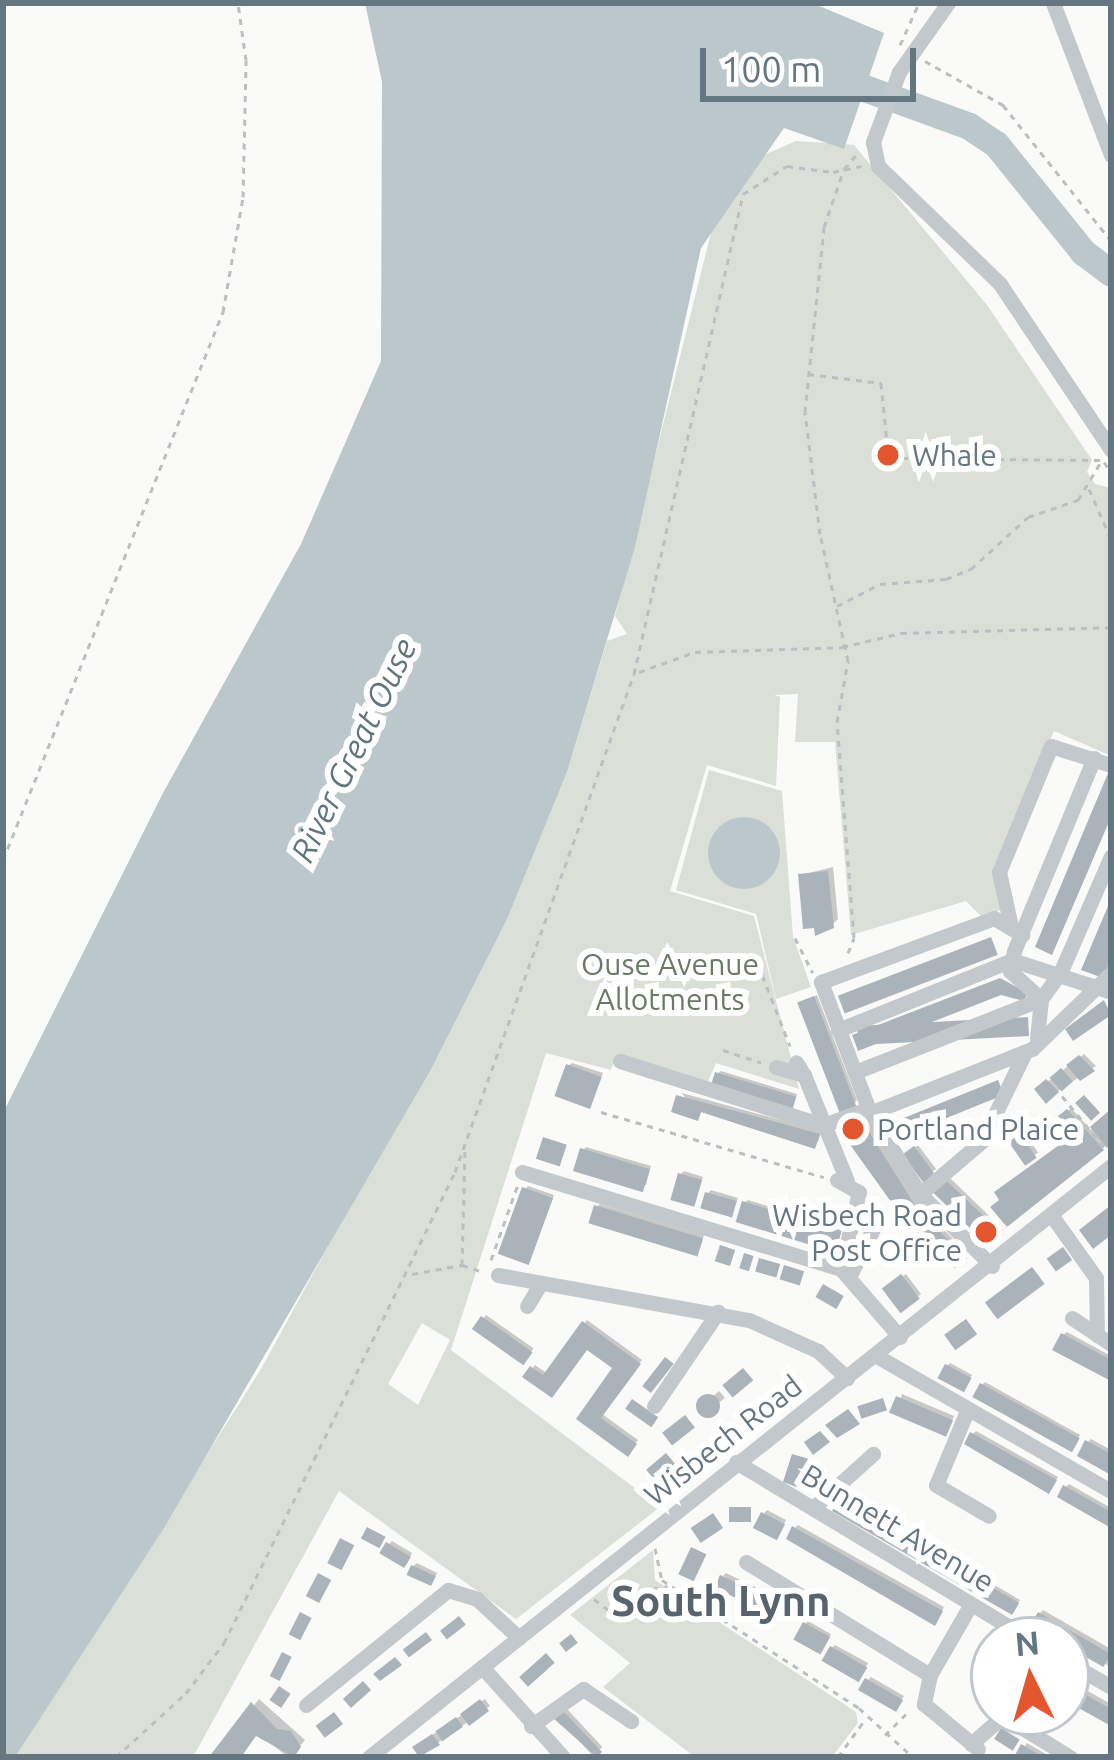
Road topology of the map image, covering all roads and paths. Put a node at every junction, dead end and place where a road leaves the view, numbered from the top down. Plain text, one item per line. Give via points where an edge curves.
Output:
1 (238, 3) edge
2 (919, 3) edge
3 (948, 3) edge
4 (1053, 3) edge
5 (907, 56) junction
6 (1111, 155) edge
7 (844, 170) junction
8 (870, 171) junction
9 (1111, 241) edge
10 (807, 374) junction
11 (1091, 442) dead end
12 (1107, 455) edge
13 (1111, 472) edge
14 (1089, 487) junction
15 (1111, 539) edge
16 (836, 608) junction
17 (1111, 627) edge
18 (842, 647) junction
19 (634, 674) junction
20 (1094, 758) junction
21 (1111, 765) edge
22 (1111, 856) edge
23 (3, 860) edge
24 (1016, 928) junction
25 (795, 938) dead end
26 (846, 958) dead end
27 (1012, 960) junction
28 (758, 964) dead end
29 (1061, 971) junction
30 (821, 982) junction
31 (1108, 985) edge
32 (1041, 999) junction
33 (838, 1030) junction
34 (1037, 1039) junction
35 (723, 1050) dead end
36 (1024, 1052) junction
37 (620, 1060) dead end
38 (776, 1067) joint
39 (800, 1069) junction
40 (855, 1072) junction
41 (1061, 1096) dead end
42 (869, 1111) junction
43 (601, 1112) dead end
44 (823, 1125) junction
45 (464, 1147) junction
46 (1110, 1159) edge
47 (522, 1172) joint
48 (841, 1181) junction
49 (920, 1194) junction
50 (1052, 1216) junction
51 (877, 1221) dead end
52 (462, 1265) junction
53 (992, 1266) junction
54 (846, 1272) junction
55 (492, 1274) junction
56 (410, 1275) junction
57 (541, 1283) junction
58 (527, 1306) dead end
59 (718, 1312) junction
60 (1072, 1318) dead end
61 (900, 1337) junction
62 (1104, 1339) edge
63 (875, 1355) junction
64 (847, 1378) junction
65 (654, 1406) dead end
66 (967, 1411) junction
67 (873, 1454) dead end
68 (736, 1462) junction
69 (1111, 1490) edge
70 (813, 1508) junction
71 (989, 1516) dead end
72 (637, 1558) dead end
73 (746, 1562) dead end
74 (669, 1584) junction
75 (588, 1594) dead end
76 (970, 1604) junction
77 (990, 1616) edge
78 (519, 1638) junction
79 (482, 1667) junction
80 (931, 1675) junction
81 (306, 1705) dead end
82 (928, 1714) junction
83 (867, 1716) junction
84 (631, 1721) dead end
85 (531, 1726) junction
86 (885, 1735) junction
87 (389, 1751) edge
88 (116, 1757) edge
89 (369, 1757) edge
90 (563, 1757) edge
91 (838, 1757) edge
92 (913, 1757) edge
93 (1070, 1757) edge

1 - 23 path via 246,60 243,197 223,312
2 - 5 path
3 - 5 street
4 - 6 street
5 - 8 street via 873,142
5 - 9 path via 1004,105
7 - 8 path
7 - 8 path via 861,149
7 - 10 path via 824,227
7 - 19 path via 787,166 743,194
8 - 12 street via 1000,284
10 - 12 path via 881,383 887,443 902,458
10 - 16 path via 820,534
11 - 12 path
12 - 13 path
12 - 14 path
14 - 15 path
14 - 16 path via 1078,500 1028,517 971,568 946,579 880,584
16 - 18 path
17 - 18 path via 901,633
18 - 19 path via 695,652
18 - 26 path via 848,682 838,722 854,938
19 - 45 path
20 - 21 street
20 - 24 street
20 - 24 street via 1051,746 998,872
22 - 29 street
24 - 27 street
24 - 30 street via 994,918
25 - 30 path
27 - 29 street
27 - 32 street via 1012,974
27 - 33 street
28 - 39 path
29 - 31 street
29 - 32 street
30 - 33 street
31 - 34 street
32 - 34 street
32 - 40 street
33 - 40 street
34 - 36 street
35 - 38 path
36 - 42 street
36 - 49 street via 982,1141
37 - 44 street
38 - 39 street
39 - 44 street
40 - 42 street
41 - 46 path
42 - 44 street
42 - 49 street
43 - 48 path
44 - 48 street
45 - 52 path
45 - 56 path
46 - 50 street, Wisbech Road
47 - 54 street
47 - 55 path
48 - 54 street via 859,1192
49 - 53 street
50 - 53 street, Wisbech Road
50 - 62 street via 1096,1278
51 - 54 street
52 - 55 path
52 - 56 path
53 - 61 street, Wisbech Road
54 - 61 street
55 - 57 street
56 - 88 path via 224,1643 186,1693
57 - 58 street
57 - 59 street
59 - 64 street via 818,1352
59 - 65 street
60 - 62 street
61 - 63 street, Wisbech Road
63 - 64 street, Wisbech Road
63 - 66 street
64 - 68 street, Wisbech Road
66 - 69 street
66 - 71 street via 936,1485
67 - 70 street
68 - 70 street, Bunnett Avenue
68 - 78 street, Wisbech Road
70 - 76 street, Bunnett Avenue
72 - 74 path via 653,1546
73 - 80 street
74 - 75 path via 641,1592 615,1615
74 - 83 path
76 - 77 street, Bunnett Avenue
76 - 80 street
78 - 79 street, Wisbech Road
78 - 81 street via 477,1599 448,1590
79 - 85 street
79 - 87 street, Wisbech Road
80 - 82 street
82 - 86 path via 902,1709
82 - 93 street via 975,1746 1003,1716
83 - 86 path
83 - 91 path
84 - 85 street via 583,1689
85 - 90 street
86 - 92 path
87 - 89 street, Wisbech Road

